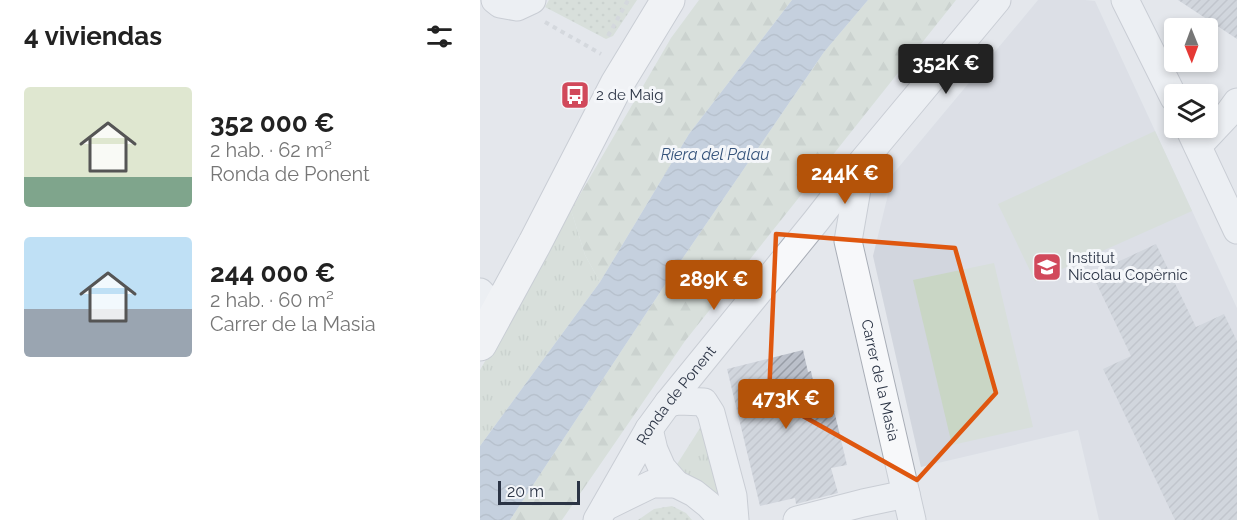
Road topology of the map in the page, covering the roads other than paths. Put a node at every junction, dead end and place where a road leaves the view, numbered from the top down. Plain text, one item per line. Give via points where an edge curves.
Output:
1 (495, 0) edge
2 (668, 0) edge
3 (997, 0) edge
4 (1125, 0) edge
5 (538, 10) edge
6 (1167, 84) edge
7 (1237, 102) edge
8 (1218, 120) edge
9 (1193, 138) edge
10 (862, 162) junction
11 (816, 220) junction
12 (1237, 230) edge
13 (848, 241) junction
14 (489, 302) edge
15 (480, 344) edge
16 (668, 403) junction
17 (649, 429) junction
18 (676, 484) junction
19 (909, 507) edge
20 (601, 513) edge
21 (723, 520) edge
22 (735, 520) edge
23 (797, 520) edge

1 - 5 street
2 - 14 main road
3 - 10 street, Ronda de Ponent
4 - 6 street
7 - 8 street
9 - 12 street
10 - 11 street, Ronda de Ponent
10 - 13 street, Carrer de la Masia
11 - 13 street via 827,220
11 - 16 street, Ronda de Ponent
13 - 19 street, Carrer de la Masia
14 - 15 main road
16 - 17 street, Ronda de Ponent
16 - 22 street via 704,402 711,413 733,496
17 - 18 street via 662,468
17 - 20 street, Ronda de Ponent
18 - 20 street via 652,484
18 - 21 street via 694,493
19 - 23 street via 863,503

